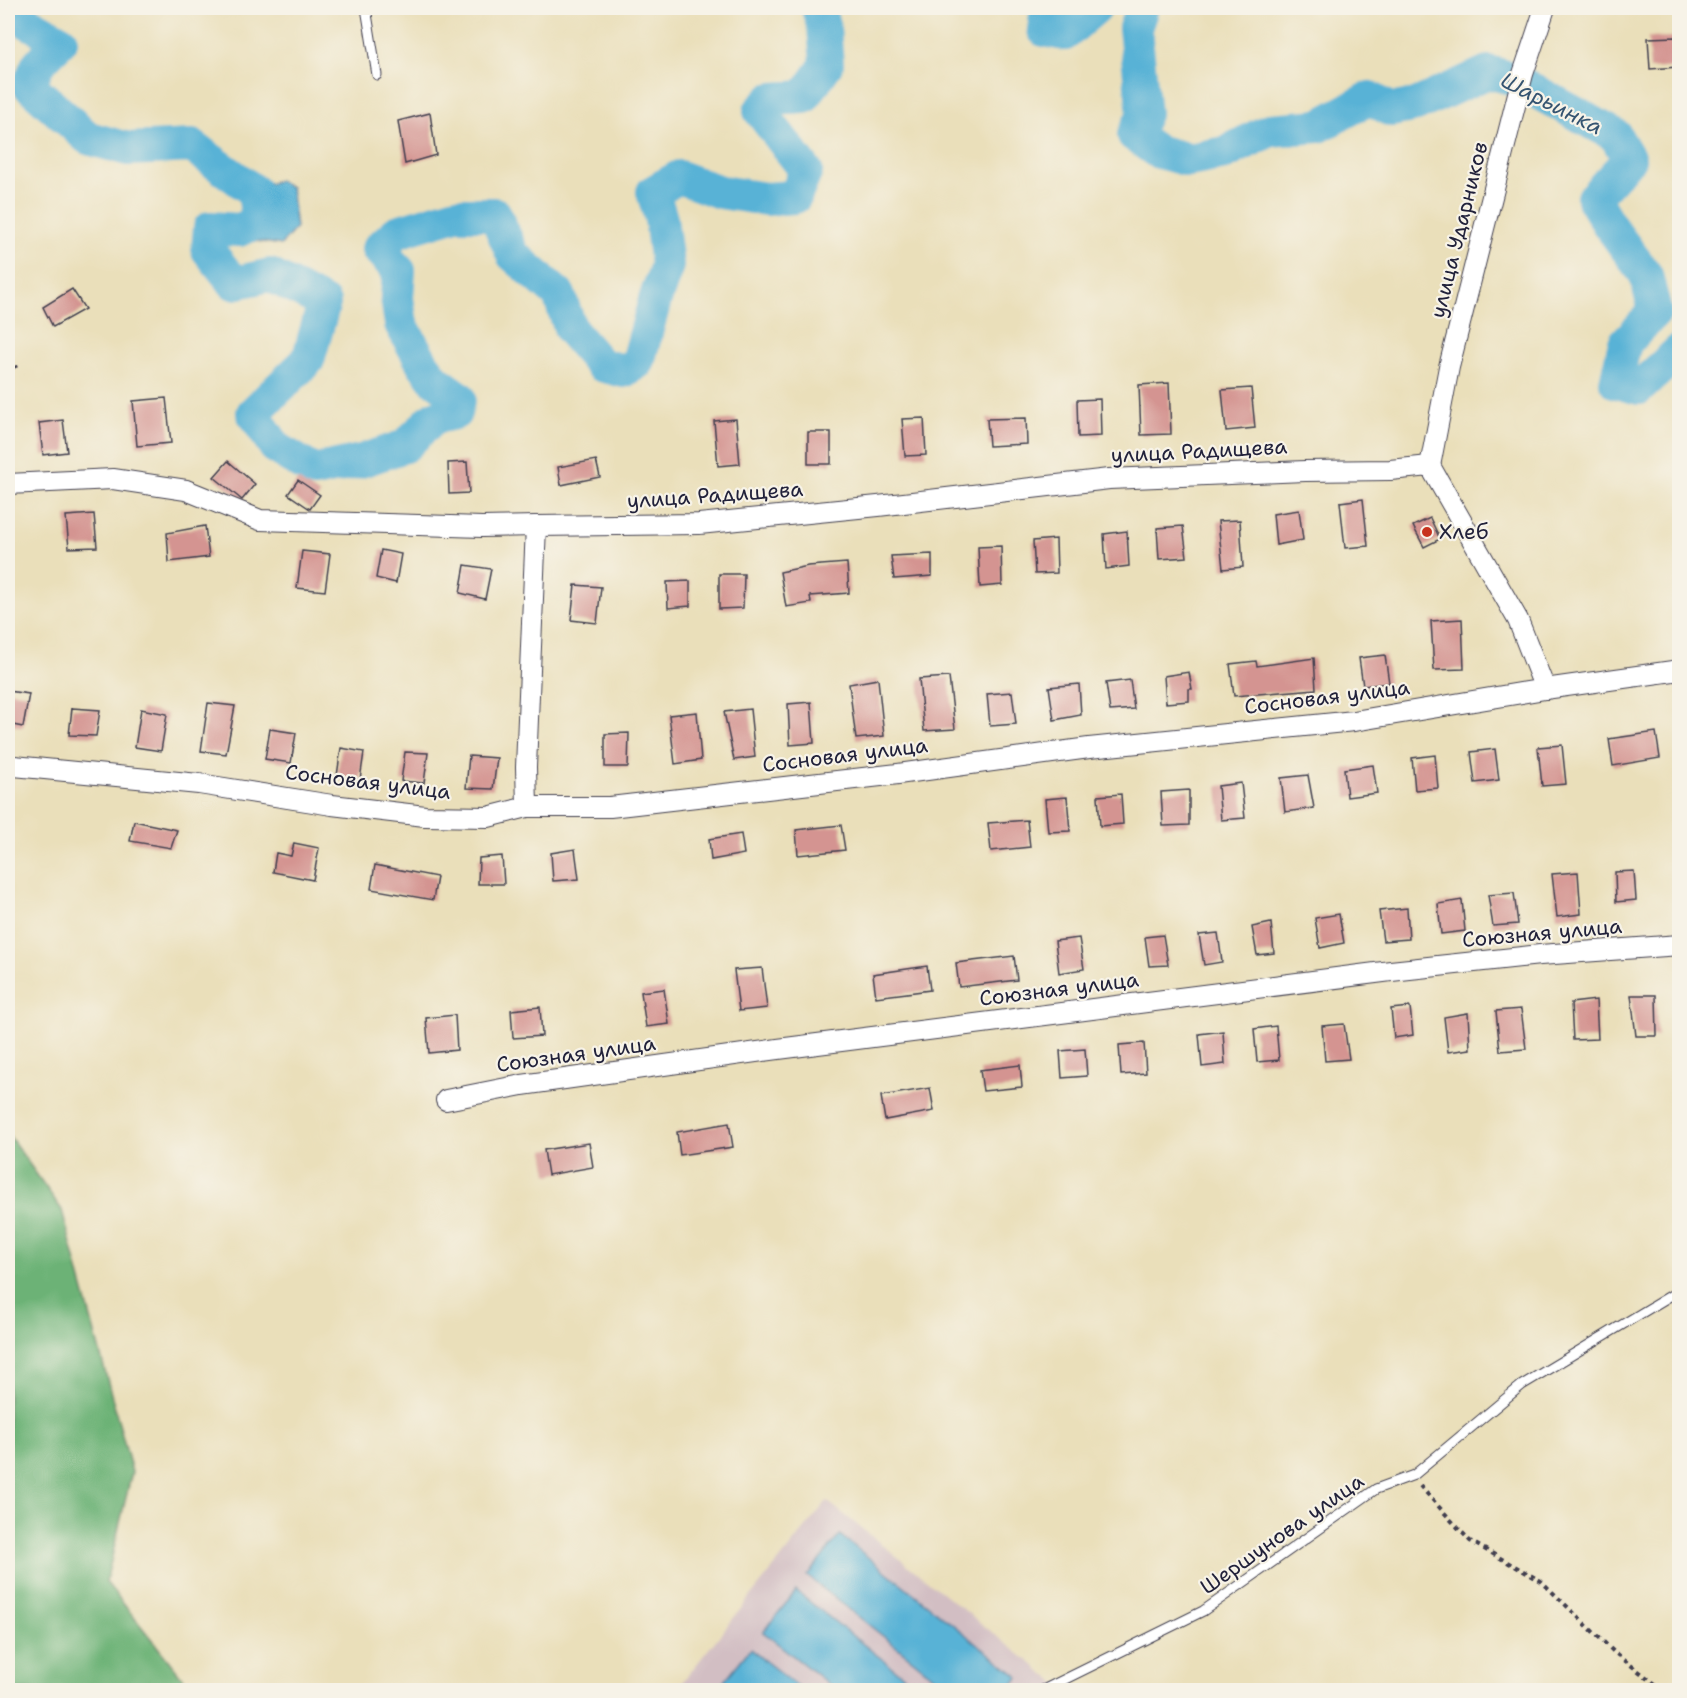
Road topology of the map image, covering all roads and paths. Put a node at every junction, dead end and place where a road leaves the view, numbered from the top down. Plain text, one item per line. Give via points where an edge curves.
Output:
1 (366, 8) edge
2 (1545, 8) edge
3 (377, 75) dead end
4 (8, 349) edge
5 (16, 368) dead end
6 (1430, 466) junction
7 (8, 484) edge
8 (536, 526) junction
9 (1680, 670) edge
10 (1545, 689) junction
11 (14, 766) dead end
12 (527, 807) junction
13 (1680, 945) edge
14 (446, 1100) dead end
15 (1680, 1290) edge
16 (1414, 1475) junction
17 (1043, 1690) edge
18 (1663, 1690) edge

1 - 3 lane
2 - 6 street, улица Ударников via 1523,74 1449,367
4 - 5 path
6 - 8 street, улица Радищева via 1109,479 699,524
6 - 10 street via 1518,620
7 - 8 street, улица Радищева via 113,479 186,490 260,520
8 - 12 street via 525,767
9 - 10 street, Сосновая улица
10 - 12 street, Сосновая улица via 1354,721 1089,748 898,774 610,807
11 - 12 street, Сосновая улица via 199,784 425,816 488,817
13 - 14 street, Союзная улица via 1391,971 778,1049 522,1085
15 - 16 lane, Шершунова улица via 1522,1385
16 - 17 lane, Шершунова улица via 1376,1489 1203,1611
16 - 18 path via 1421,1489 1470,1541 1541,1581 1615,1653

